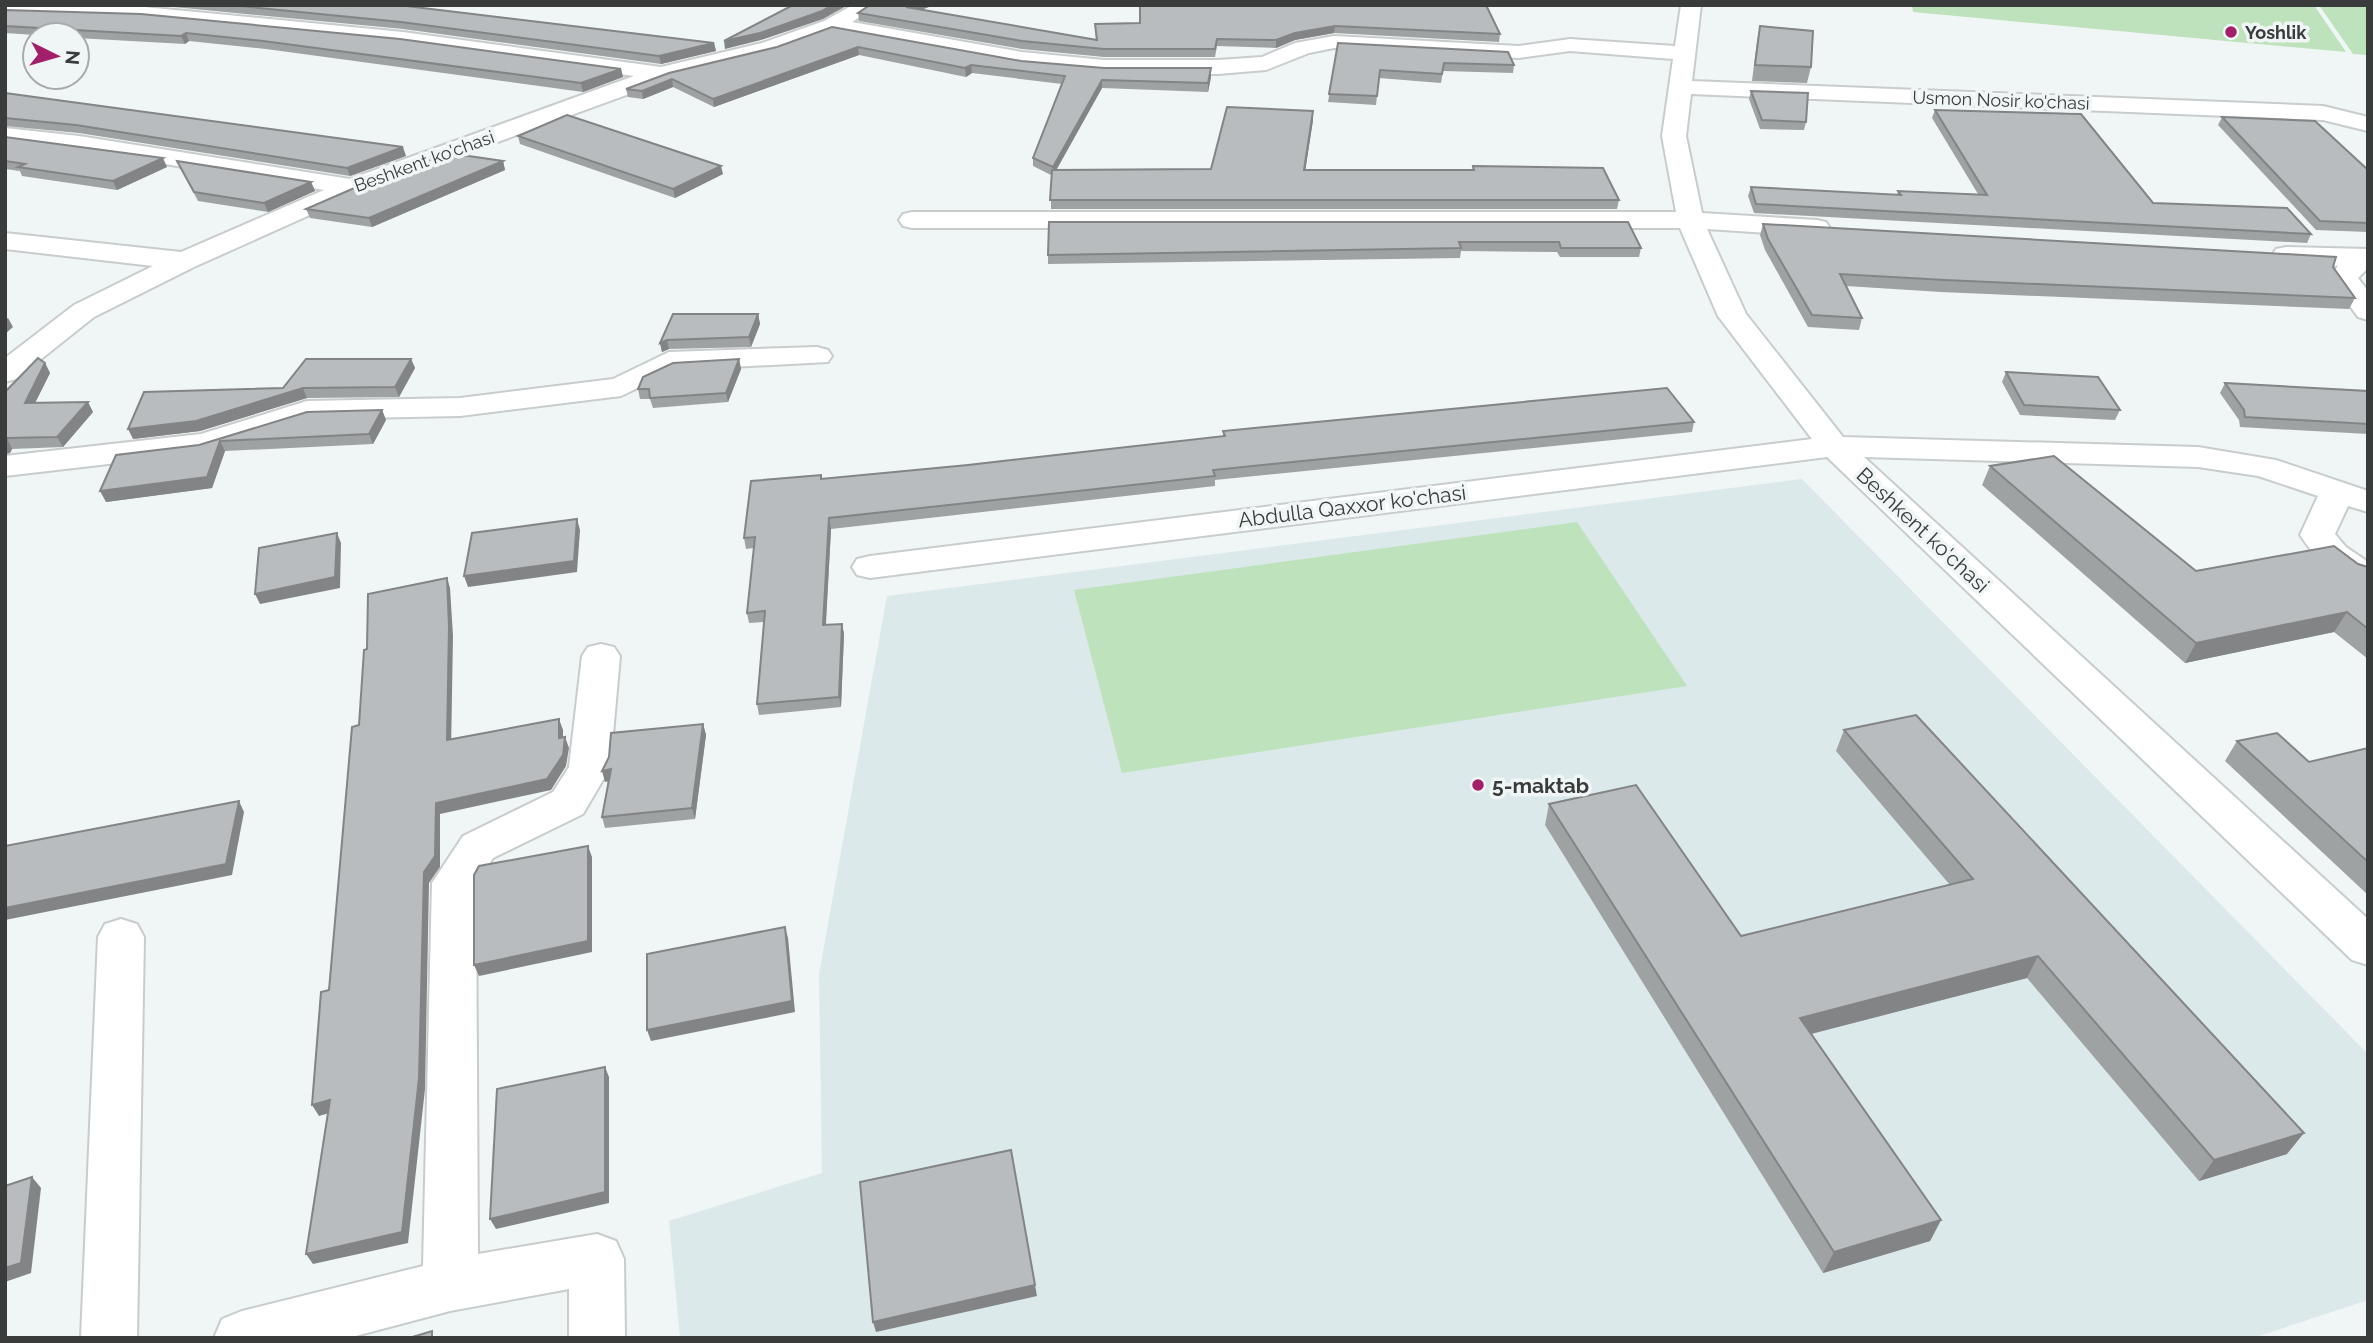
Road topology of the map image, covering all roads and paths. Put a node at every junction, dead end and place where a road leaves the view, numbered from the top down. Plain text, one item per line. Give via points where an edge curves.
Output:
1 (869, 5) edge
2 (1684, 6) edge
3 (5, 9) edge
4 (831, 25) junction
5 (1686, 53) junction
6 (662, 74) junction
7 (1679, 88) junction
8 (2368, 124) edge
9 (5, 135) edge
10 (352, 187) junction
11 (912, 220) dead end
12 (1690, 220) junction
13 (1844, 229) edge
14 (5, 241) edge
15 (2263, 253) edge
16 (2364, 258) edge
17 (184, 261) junction
18 (2368, 311) edge
19 (817, 356) dead end
20 (5, 373) edge
21 (1834, 446) junction
22 (5, 467) edge
23 (2352, 497) edge
24 (870, 567) dead end
25 (2368, 579) edge
26 (601, 656) dead end
27 (121, 937) dead end
28 (2368, 947) edge
29 (450, 1285) junction
30 (109, 1338) edge
31 (242, 1338) edge
32 (597, 1338) edge

1 - 4 street, Beshkent ko'chasi
2 - 5 street, Beshkent ko'chasi
3 - 6 street via 145,13 390,36
4 - 5 street via 1022,59 1104,67 1266,63 1334,42 1520,52 1570,45
4 - 6 street, Beshkent ko'chasi via 769,48
5 - 7 street, Beshkent ko'chasi
6 - 10 street, Beshkent ko'chasi
7 - 8 street, Usmon Nosir ko'chasi via 2323,113
7 - 12 street, Beshkent ko'chasi via 1674,136
9 - 10 street
10 - 17 street, Beshkent ko'chasi
11 - 12 street
12 - 13 street
12 - 21 street, Beshkent ko'chasi via 1732,316
14 - 17 street
15 - 16 street
16 - 18 street via 2343,277
17 - 20 street, Beshkent ko'chasi via 85,311
19 - 22 street via 669,360 621,387 460,407 307,410 203,443
21 - 23 street, Abdulla Qaxxor ko'chasi via 2198,457 2264,467
21 - 24 street, Abdulla Qaxxor ko'chasi
21 - 28 street, Beshkent ko'chasi
23 - 25 street via 2317,535 2334,555
26 - 29 street via 589,768 568,803 478,847 454,884
27 - 30 street
29 - 31 street
29 - 32 street via 597,1259

